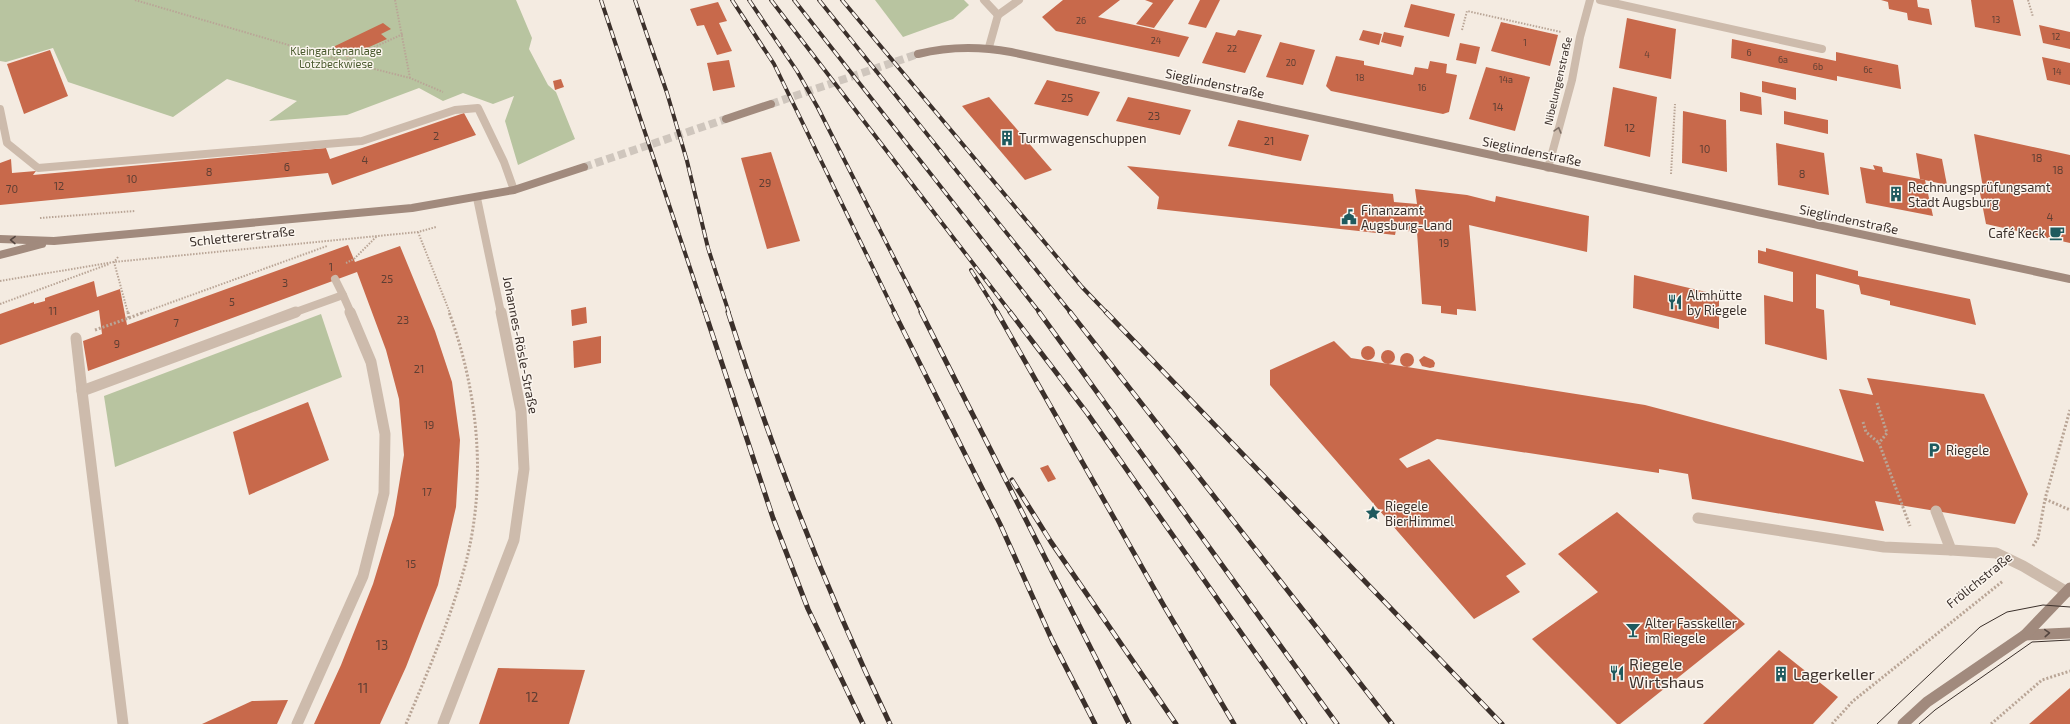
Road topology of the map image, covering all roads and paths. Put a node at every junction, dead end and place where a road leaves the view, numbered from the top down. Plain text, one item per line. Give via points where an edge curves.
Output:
1 (135, 0) edge
2 (394, 0) edge
3 (984, 0) edge
4 (1019, 0) edge
5 (1590, 0) edge
6 (1600, 0) edge
7 (2028, 0) edge
8 (998, 15) junction
9 (2033, 17) dead end
10 (1462, 30) dead end
11 (403, 34) junction
12 (1580, 36) junction
13 (989, 47) junction
14 (1822, 49) dead end
15 (918, 54) tunnel mouth
16 (343, 61) junction
17 (410, 78) junction
18 (771, 104) tunnel mouth
19 (1675, 104) dead end
20 (478, 108) junction
21 (0, 109) edge
22 (726, 119) tunnel mouth
23 (584, 167) tunnel mouth
24 (1548, 168) junction
25 (514, 190) junction
26 (1670, 194) junction
27 (477, 198) junction
28 (440, 226) dead end
29 (418, 232) junction
30 (135, 233) junction
31 (377, 236) junction
32 (0, 239) edge
33 (54, 241) junction
34 (328, 246) dead end
35 (0, 255) edge
36 (354, 259) dead end
37 (114, 262) junction
38 (335, 279) dead end
39 (2070, 279) edge
40 (0, 281) edge
41 (342, 295) junction
42 (0, 304) edge
43 (130, 318) junction
44 (100, 328) dead end
45 (76, 338) dead end
46 (82, 390) junction
47 (1878, 403) dead end
48 (2070, 410) edge
49 (1863, 422) dead end
50 (1879, 443) junction
51 (2045, 500) junction
52 (1936, 510) dead end
53 (2070, 510) edge
54 (1698, 518) dead end
55 (1912, 548) junction
56 (1951, 550) junction
57 (2023, 566) junction
58 (2069, 592) edge
59 (2070, 633) edge
60 (2025, 635) junction
61 (2070, 671) edge
62 (123, 724) edge
63 (296, 724) edge
64 (406, 724) edge
65 (443, 724) edge
66 (1832, 724) edge
67 (1903, 724) edge
68 (1991, 724) edge

1 - 16 path
2 - 11 path
3 - 8 street
4 - 8 street
5 - 12 street, Nibelungenstraße
6 - 14 street
7 - 9 path
8 - 13 street
10 - 12 path via 1467,11
11 - 16 path
11 - 17 path
24 -> 12 street, Nibelungenstraße via 1572,80
13 - 15 street via 961,45
13 - 24 street, Sieglindenstraße
16 - 17 path
17 - 20 path
18 - 22 street
19 - 26 path
20 - 21 street via 455,110 362,141 38,168 7,143
20 - 25 street via 504,162
23 - 25 street, Schlettererstraße
24 - 26 street, Sieglindenstraße
25 - 27 street, Schlettererstraße
26 - 39 street, Sieglindenstraße
27 - 30 street, Schlettererstraße via 412,208
27 - 65 street, Johannes-Rösle-Straße via 521,410 524,469 514,540
28 - 29 path, Schlettererstraße
29 - 31 path, Schlettererstraße
29 - 64 path via 454,326 468,377 477,437 475,504 459,586
30 - 33 street, Schlettererstraße
30 - 37 path
31 - 36 path
31 - 37 path, Schlettererstraße
33 -> 32 street, Schlettererstraße
33 - 35 street, Schlettererstraße
34 - 43 path
37 - 40 path, Schlettererstraße
37 - 42 path
37 - 43 path
38 - 41 street
41 - 46 street
41 - 63 street via 371,362 384,434 384,493 363,576
43 - 44 path
45 - 46 street
46 - 62 street
47 - 50 path via 1888,433
48 - 51 path, Frölichstraße
49 - 50 path via 1866,432
50 - 55 path via 1910,526
51 - 53 path
51 - 57 path, Frölichstraße via 2038,538
52 - 56 street
54 - 55 street via 1884,547
55 - 56 street
56 - 57 street via 1996,553
57 - 58 street
57 - 66 path, Frölichstraße via 1854,701
58 - 60 street
60 -> 59 street
60 - 67 street via 1927,702
61 - 68 path via 2042,680

